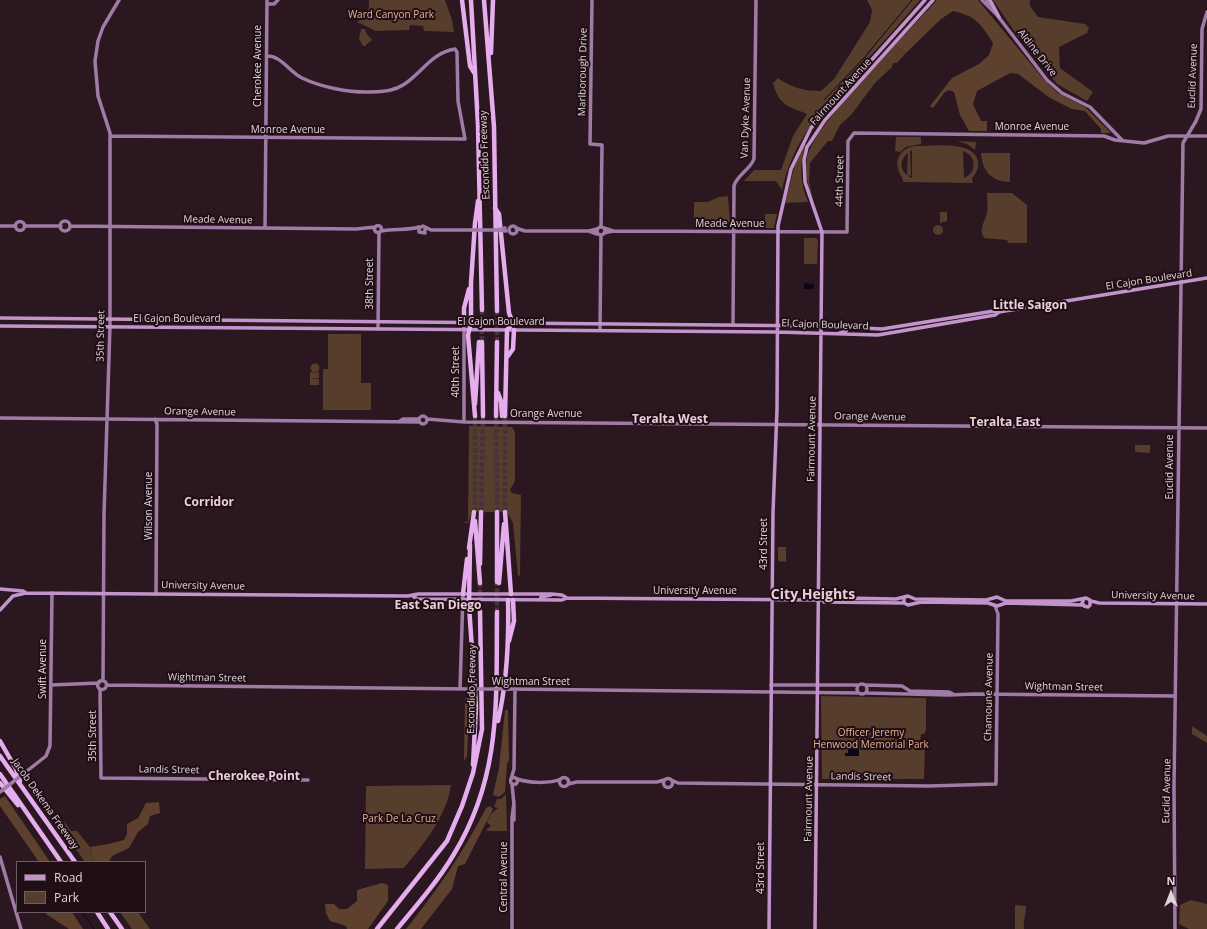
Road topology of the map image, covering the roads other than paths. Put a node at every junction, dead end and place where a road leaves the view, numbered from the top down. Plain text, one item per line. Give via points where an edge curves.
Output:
1 (119, 0) edge
2 (278, 0) edge
3 (462, 0) edge
4 (471, 0) edge
5 (484, 0) edge
6 (493, 0) edge
7 (592, 0) edge
8 (756, 0) edge
9 (925, 0) edge
10 (933, 0) edge
11 (982, 0) edge
12 (986, 0) edge
13 (990, 0) edge
14 (267, 2) edge
15 (1207, 12) edge
16 (999, 17) junction
17 (267, 56) junction
18 (490, 58) junction
19 (476, 76) junction
20 (854, 133) joint
21 (110, 136) junction
22 (1185, 136) junction
23 (1207, 136) edge
24 (266, 138) junction
25 (1122, 140) junction
26 (479, 197) junction
27 (495, 208) junction
28 (0, 226) edge
29 (60, 226) junction
30 (70, 226) junction
31 (424, 226) junction
32 (110, 227) junction
33 (381, 227) joint
34 (420, 227) junction
35 (510, 227) junction
36 (265, 228) junction
37 (516, 228) junction
38 (601, 228) junction
39 (390, 229) junction
40 (411, 229) junction
41 (431, 230) junction
42 (506, 230) junction
43 (377, 231) junction
44 (525, 231) junction
45 (589, 231) junction
46 (613, 231) junction
47 (419, 232) junction
48 (734, 232) junction
49 (778, 232) junction
50 (822, 232) junction
51 (847, 232) joint
52 (425, 233) junction
53 (510, 233) junction
54 (515, 233) junction
55 (601, 234) junction
56 (1207, 278) edge
57 (1181, 282) junction
58 (471, 283) junction
59 (482, 310) tunnel mouth
60 (497, 310) tunnel mouth
61 (999, 312) junction
62 (956, 317) junction
63 (0, 318) edge
64 (110, 319) junction
65 (378, 322) junction
66 (464, 322) junction
67 (471, 323) junction
68 (513, 323) junction
69 (943, 323) junction
70 (600, 324) junction
71 (733, 325) junction
72 (0, 326) edge
73 (110, 326) junction
74 (777, 326) junction
75 (821, 326) junction
76 (847, 328) junction
77 (378, 329) junction
78 (873, 329) junction
79 (467, 330) junction
80 (507, 330) junction
81 (514, 330) junction
82 (600, 330) junction
83 (777, 332) junction
84 (821, 333) junction
85 (837, 334) junction
86 (866, 335) junction
87 (497, 342) tunnel mouth
88 (508, 356) junction
89 (497, 392) junction
90 (483, 416) tunnel mouth
91 (496, 416) tunnel mouth
92 (0, 418) edge
93 (107, 419) junction
94 (155, 419) junction
95 (420, 421) junction
96 (427, 421) junction
97 (464, 422) junction
98 (775, 424) junction
99 (820, 424) junction
100 (1178, 428) junction
101 (1207, 428) edge
102 (481, 512) tunnel mouth
103 (497, 512) tunnel mouth
104 (470, 545) junction
105 (0, 589) edge
106 (26, 593) junction
107 (52, 593) junction
108 (470, 593) junction
109 (103, 594) junction
110 (156, 594) junction
111 (462, 594) junction
112 (511, 594) junction
113 (552, 594) junction
114 (413, 596) junction
115 (904, 597) junction
116 (567, 598) junction
117 (872, 598) junction
118 (911, 598) junction
119 (994, 598) junction
120 (1001, 599) junction
121 (1084, 599) junction
122 (462, 600) junction
123 (469, 600) junction
124 (508, 600) junction
125 (513, 600) junction
126 (540, 600) junction
127 (772, 600) junction
128 (818, 600) junction
129 (823, 600) junction
130 (863, 602) junction
131 (904, 603) junction
132 (1091, 603) junction
133 (910, 604) junction
134 (1176, 604) junction
135 (1207, 604) edge
136 (998, 605) junction
137 (1083, 605) junction
138 (0, 610) edge
139 (480, 611) tunnel mouth
140 (497, 612) tunnel mouth
141 (508, 647) junction
142 (51, 685) junction
143 (771, 685) junction
144 (818, 685) junction
145 (859, 685) junction
146 (866, 685) junction
147 (101, 686) junction
148 (460, 689) junction
149 (516, 690) junction
150 (771, 692) junction
151 (818, 693) junction
152 (859, 693) junction
153 (866, 693) junction
154 (953, 694) junction
155 (997, 694) junction
156 (1175, 696) junction
157 (494, 740) junction
158 (0, 741) edge
159 (0, 756) edge
160 (514, 769) junction
161 (473, 773) junction
162 (0, 774) edge
163 (101, 778) joint
164 (511, 779) junction
165 (517, 779) junction
166 (561, 779) junction
167 (568, 779) junction
168 (308, 780) dead end
169 (664, 780) junction
170 (671, 780) junction
171 (526, 781) junction
172 (553, 782) junction
173 (577, 782) junction
174 (657, 782) junction
175 (0, 783) edge
176 (678, 783) junction
177 (515, 784) junction
178 (561, 784) junction
179 (568, 784) junction
180 (770, 784) junction
181 (817, 784) junction
182 (996, 784) joint
183 (21, 785) junction
184 (664, 785) junction
185 (671, 785) junction
186 (0, 792) edge
187 (41, 833) junction
188 (0, 857) edge
189 (61, 861) edge
190 (74, 861) edge
191 (16, 912) edge
192 (16, 913) edge
193 (97, 913) edge
194 (111, 913) edge
195 (21, 929) edge
196 (108, 929) edge
197 (122, 929) edge
198 (377, 929) edge
199 (397, 929) edge
200 (512, 929) edge
201 (769, 929) edge
202 (815, 929) edge
203 (1175, 929) edge

1 - 21 main road, 35th Street via 102,27 95,61 96,84
2 - 14 main road via 274,4
3 - 19 highway via 470,66
4 - 19 highway, Escondido Freeway
5 - 18 highway, Escondido Freeway
6 - 18 highway
7 - 38 main road, Marlborough Drive via 590,144 602,144
8 - 48 main road, Van Dyke Avenue via 754,159 735,182
9 - 49 main road, Fairmount Avenue via 811,128 791,169
10 - 50 main road, Fairmount Avenue via 825,120 807,147 804,160 805,182
11 - 16 main road, Aldine Drive
12 - 16 main road, Aldine Drive
13 - 16 main road
14 - 17 main road, Cherokee Avenue
15 - 22 main road, Euclid Avenue via 1202,29 1201,109
16 - 25 main road, Aldine Drive via 1047,80 1062,93 1090,107
17 - 24 main road, Cherokee Avenue
17 - 24 main road, Monroe Avenue via 277,58 294,73 312,82 368,92 394,89 404,85 432,60 446,52 457,50 458,101 465,139
18 - 27 highway, Escondido Freeway
19 - 26 highway, Escondido Freeway
20 - 25 main road, Monroe Avenue via 1104,136
20 - 51 main road, 44th Street via 848,141
21 - 24 main road, Monroe Avenue
21 - 32 main road, 35th Street
22 - 23 main road, Monroe Avenue
22 - 25 main road, Monroe Avenue via 1168,136 1144,143
22 - 57 main road, Euclid Avenue
24 - 36 main road, Cherokee Avenue
26 - 58 highway via 476,206
26 - 59 highway, Escondido Freeway
27 - 60 highway, Escondido Freeway
27 - 68 highway via 500,214 509,313
28 - 29 main road via 16,226 21,221 25,226
29 - 30 main road via 66,221
29 - 30 main road via 66,231
30 - 32 main road, Meade Avenue
31 - 34 main road, Meade Avenue
31 - 41 main road
31 - 52 main road
32 - 36 main road, Meade Avenue
32 - 64 main road, 35th Street
33 - 39 main road, Meade Avenue
33 - 43 main road, 38th Street
34 - 40 main road, Meade Avenue
34 - 47 main road
35 - 37 main road
35 - 42 main road
35 - 53 main road
36 - 43 main road, Meade Avenue
37 - 44 main road
37 - 54 main road
38 - 45 main road
38 - 46 main road, Meade Avenue
38 - 55 main road
38 - 55 main road
39 - 40 main road, Meade Avenue
39 - 43 main road, Meade Avenue
40 - 47 main road, Meade Avenue
41 - 42 main road, bridge
41 - 52 main road
42 - 53 main road
43 - 65 main road, 38th Street
44 - 45 main road
44 - 54 main road
45 - 55 main road
46 - 48 main road, Meade Avenue
46 - 55 main road, Meade Avenue
47 - 52 main road, Meade Avenue
48 - 49 main road, Meade Avenue
48 - 71 main road, Van Dyke Avenue
49 - 50 main road, Meade Avenue
49 - 74 main road, 43rd Street
50 - 51 main road, Meade Avenue
50 - 75 main road, Fairmount Avenue
53 - 54 main road
55 - 70 main road
56 - 57 main road, El Cajon Boulevard
57 - 61 main road, El Cajon Boulevard
57 - 100 main road, Euclid Avenue
58 - 66 highway via 464,308
58 - 67 highway
61 - 62 main road, El Cajon Boulevard
61 - 69 main road, El Cajon Boulevard via 995,315
62 - 69 main road
62 - 78 main road, El Cajon Boulevard
63 - 64 main road, El Cajon Boulevard
64 - 65 main road, El Cajon Boulevard
64 - 73 main road, 35th Street
65 - 66 main road, El Cajon Boulevard
65 - 77 main road, 38th Street
66 - 67 main road, El Cajon Boulevard
66 - 79 main road, 40th Street
67 - 68 main road, El Cajon Boulevard
67 - 79 highway
68 - 70 main road, El Cajon Boulevard
68 - 80 highway
69 - 86 main road, El Cajon Boulevard
70 - 71 main road, El Cajon Boulevard
70 - 82 main road
71 - 74 main road, El Cajon Boulevard
72 - 73 main road, El Cajon Boulevard
73 - 77 main road, El Cajon Boulevard
73 - 93 main road, 35th Street
74 - 75 main road, El Cajon Boulevard
74 - 83 main road, 43rd Street
75 - 76 main road, El Cajon Boulevard
75 - 84 main road, Fairmount Avenue
76 - 78 main road, El Cajon Boulevard
76 - 85 main road via 846,331
77 - 79 main road, El Cajon Boulevard
78 - 86 main road
79 - 80 main road, El Cajon Boulevard
79 - 90 highway via 475,416 480,342
79 - 97 main road, 40th Street
80 - 81 main road, El Cajon Boulevard
80 - 88 highway
81 - 82 main road, El Cajon Boulevard
81 - 88 highway via 513,349
82 - 83 main road, El Cajon Boulevard
83 - 84 main road, El Cajon Boulevard
83 - 98 main road, 43rd Street
84 - 85 main road, El Cajon Boulevard
84 - 99 main road, Fairmount Avenue
85 - 86 main road, El Cajon Boulevard
87 - 89 highway
88 - 89 highway via 504,416
89 - 91 highway
92 - 93 main road, Orange Avenue
93 - 94 main road, Orange Avenue
93 - 109 main road, 35th Street
94 - 95 main road, Orange Avenue
94 - 110 main road, Wilson Avenue
95 - 96 main road via 422,424
95 - 96 main road via 423,416
96 - 97 main road, Orange Avenue
97 - 98 main road, Orange Avenue
98 - 99 main road, Orange Avenue
98 - 127 main road, 43rd Street
99 - 100 main road, Orange Avenue
99 - 128 main road, Fairmount Avenue
100 - 101 main road, Orange Avenue
100 - 134 main road, Euclid Avenue
102 - 104 highway via 480,583 475,512
103 - 112 highway via 498,583 505,512
104 - 108 highway
104 - 111 highway
105 - 106 main road via 23,590
106 - 107 main road, University Avenue
106 - 138 main road, University Avenue via 13,596
107 - 109 main road, University Avenue
107 - 142 main road, Swift Avenue
108 - 111 main road, University Avenue
108 - 112 main road, University Avenue
108 - 123 highway
109 - 110 main road, University Avenue
109 - 147 main road, 35th Street
110 - 114 main road, University Avenue
111 - 114 main road, University Avenue
111 - 122 main road
112 - 113 main road, University Avenue
112 - 124 main road
113 - 116 main road, University Avenue
113 - 126 main road
114 - 122 main road, University Avenue via 417,599
115 - 117 main road, University Avenue
115 - 118 main road
115 - 131 main road
116 - 126 main road, University Avenue
116 - 127 main road, University Avenue
117 - 129 main road, University Avenue
117 - 130 main road
118 - 119 main road
118 - 133 main road
119 - 120 main road
119 - 136 main road via 993,601
120 - 121 main road
120 - 136 main road
121 - 132 main road via 1088,598
121 - 137 main road
122 - 123 main road, University Avenue
122 - 148 main road
123 - 124 main road, University Avenue
123 - 161 highway via 476,707
124 - 125 main road, University Avenue
124 - 141 highway
125 - 126 main road, University Avenue
125 - 141 highway via 514,621
127 - 128 main road, University Avenue
127 - 143 main road, 43rd Street
128 - 129 main road, University Avenue
128 - 144 main road, Fairmount Avenue
129 - 130 main road, University Avenue
130 - 131 main road, University Avenue
131 - 133 main road
132 - 134 main road, University Avenue
132 - 137 main road, University Avenue via 1086,607
133 - 136 main road via 921,602
134 - 135 main road, University Avenue
134 - 156 main road, Euclid Avenue
136 - 137 main road
136 - 155 main road, Chamoune Avenue
139 - 161 highway, Escondido Freeway via 482,729
140 - 157 highway
141 - 157 highway via 502,704
142 - 147 main road, Wightman Street
142 - 186 main road, Swift Avenue, bridge via 50,746 46,756
143 - 144 main road, Wightman Street
143 - 150 main road, 43rd Street
144 - 145 main road, Wightman Street
144 - 151 main road, Fairmount Avenue
145 - 146 main road, Wightman Street
145 - 152 main road
146 - 153 main road
146 - 154 main road, Wightman Street via 902,686 910,691
147 - 148 main road, Wightman Street
147 - 163 main road, 35th Street
148 - 149 main road, Wightman Street, bridge
149 - 150 main road, Wightman Street
149 - 160 main road
150 - 151 main road, Wightman Street
150 - 180 main road, 43rd Street
151 - 152 main road, Wightman Street
151 - 181 main road, Fairmount Avenue
152 - 153 main road, Wightman Street
153 - 154 main road, Wightman Street
154 - 155 main road, Wightman Street
155 - 156 main road, Wightman Street
155 - 182 main road, Chamoune Avenue
156 - 203 main road, Euclid Avenue
157 - 199 highway via 486,784 467,830 444,870
158 - 183 highway via 16,769
159 - 183 highway, Jacob Dekema Freeway
160 - 164 main road
160 - 165 main road
161 - 198 highway, Escondido Freeway via 447,841
162 - 187 highway, Jacob Dekema Freeway
163 - 168 main road, Landis Street
164 - 165 main road
164 - 177 main road
165 - 171 main road
165 - 177 main road
166 - 167 main road
166 - 172 main road
166 - 178 main road
167 - 173 main road
167 - 179 main road
169 - 170 main road
169 - 174 main road
169 - 184 main road
170 - 176 main road, Landis Street
170 - 185 main road
171 - 172 main road
171 - 177 main road
172 - 178 main road
173 - 174 main road
173 - 179 main road
174 - 184 main road
175 - 187 highway
176 - 180 main road, Landis Street
176 - 185 main road, Landis Street
177 - 200 main road, Central Avenue via 512,825
178 - 179 main road
180 - 181 main road, Landis Street
180 - 201 main road, 43rd Street
181 - 182 main road, Landis Street
181 - 202 main road, Fairmount Avenue
183 - 190 highway, Jacob Dekema Freeway
184 - 185 main road
187 - 189 highway, Jacob Dekema Freeway
188 - 191 main road
192 - 195 main road
193 - 196 highway
194 - 197 highway

